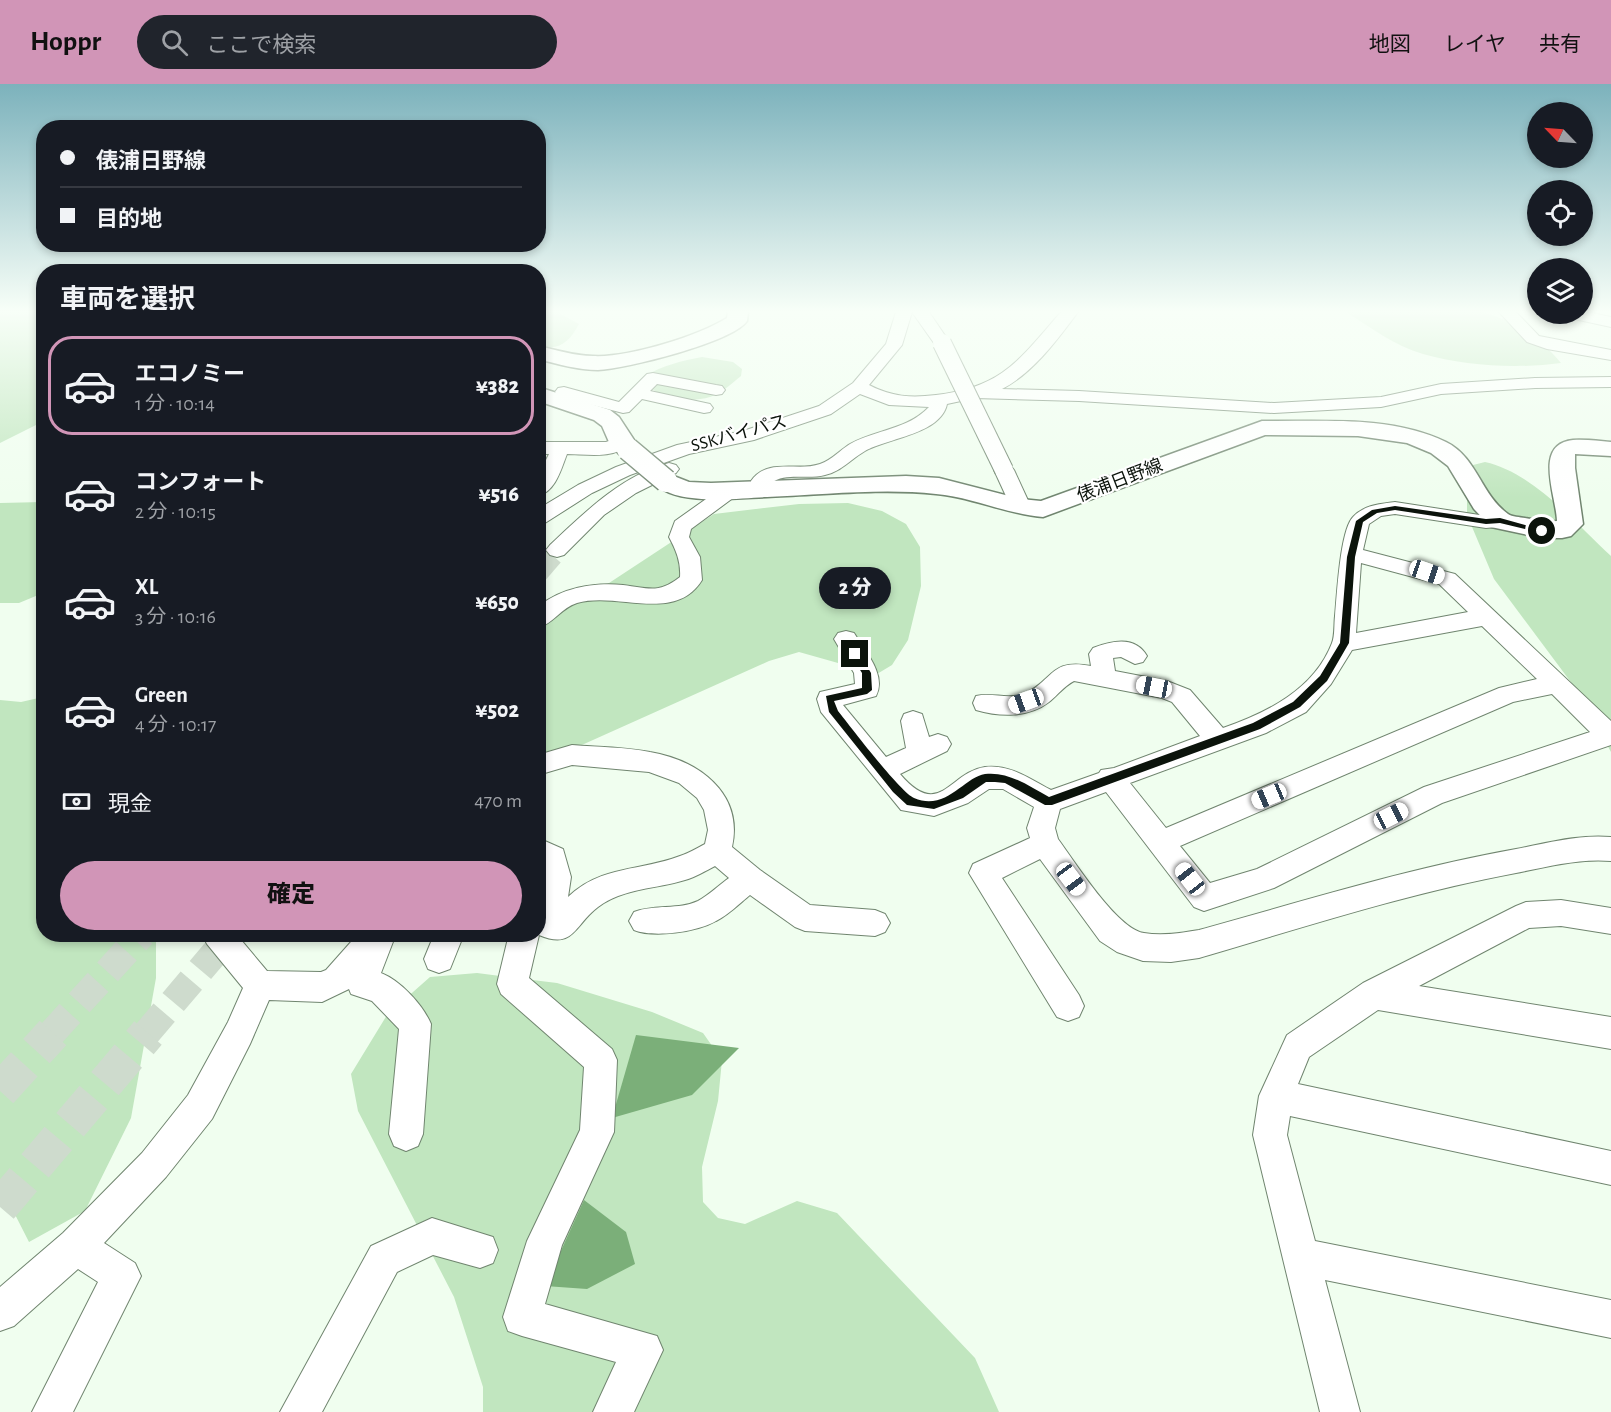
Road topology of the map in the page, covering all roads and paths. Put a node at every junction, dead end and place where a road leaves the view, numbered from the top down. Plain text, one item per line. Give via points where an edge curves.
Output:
1 (870, 374) edge
2 (957, 374) edge
3 (1012, 374) edge
4 (1611, 382) edge
5 (859, 387) junction
6 (716, 390) dead end
7 (564, 392) dead end
8 (638, 393) junction
9 (971, 393) junction
10 (546, 397) edge
11 (936, 399) junction
12 (704, 408) dead end
13 (1268, 418) junction
14 (622, 432) junction
15 (747, 436) junction
16 (546, 448) edge
17 (560, 449) junction
18 (1611, 449) edge
19 (546, 480) edge
20 (760, 489) junction
21 (730, 491) junction
22 (1021, 507) junction
23 (546, 513) edge
24 (1500, 521) junction
25 (557, 550) tunnel mouth
26 (1353, 554) junction
27 (546, 613) edge
28 (1487, 617) junction
29 (1344, 643) junction
30 (846, 650) dead end
31 (1135, 656) dead end
32 (1104, 677) junction
33 (1556, 684) junction
34 (985, 703) dead end
35 (914, 721) dead end
36 (1218, 740) junction
37 (546, 763) edge
38 (882, 771) junction
39 (1110, 777) junction
40 (1049, 802) junction
41 (1161, 842) junction
42 (1045, 844) junction
43 (1611, 849) edge
44 (717, 851) junction
45 (546, 854) edge
46 (750, 879) junction
47 (644, 921) dead end
48 (1611, 921) edge
49 (875, 923) dead end
50 (224, 942) edge
51 (372, 942) edge
52 (376, 942) edge
53 (522, 942) edge
54 (260, 985) junction
55 (1374, 994) junction
56 (1068, 1006) dead end
57 (1611, 1033) edge
58 (1276, 1096) junction
59 (406, 1134) dead end
60 (1611, 1168) edge
61 (76, 1246) junction
62 (480, 1250) dead end
63 (1300, 1257) junction
64 (0, 1312) edge
65 (1611, 1319) edge
66 (52, 1412) edge
67 (300, 1412) edge
68 (613, 1412) edge
69 (1340, 1412) edge

1 - 5 street, SSKバイパス
2 - 22 street, bridge
3 - 9 street via 1003,382
4 - 13 street via 1441,388 1381,402
5 - 11 street via 890,400
5 - 15 street, SSKバイパス via 825,410
6 - 8 street via 658,377
7 - 14 street
8 - 12 street
8 - 14 street
9 - 11 street
9 - 13 street via 1078,396
10 - 14 main road, 俵浦日野線 via 607,417
11 - 20 street via 939,406 929,418 910,430 859,447 828,468 768,474
13 - 22 main road, 俵浦日野線 via 1061,504
13 - 24 main road, 俵浦日野線 via 1415,438 1440,448 1458,462 1483,503
14 - 17 street via 609,448
14 - 21 main road, 俵浦日野線, bridge via 666,481 694,491
15 - 23 street, SSKバイパス via 684,448 623,471
15 - 25 street via 629,489 597,511
16 - 17 street
17 - 19 street
18 - 24 main road via 1564,450 1561,459 1571,512 1570,524 1562,530 1542,531
20 - 21 main road, 俵浦日野線
20 - 22 main road, 俵浦日野線 via 939,486
21 - 27 street via 682,526 679,537 690,555 691,580 674,594 577,595 558,602
24 - 26 street via 1395,508 1375,511 1360,521
26 - 28 street via 1447,579
26 - 29 street
28 - 29 street
28 - 33 street
29 - 36 street via 1323,678 1297,705
30 - 38 street via 866,673 867,690 829,699 833,712
31 - 32 street via 1116,648 1101,654
32 - 34 street via 1063,674 1038,697 1013,706
32 - 36 street via 1140,691 1167,690 1181,696
33 - 41 street via 1508,694
33 - 41 street via 1610,735 1433,795 1264,879 1204,898
35 - 38 street via 929,748
36 - 39 street
37 - 44 street via 572,755 651,762 688,776 706,790 717,808 722,830
38 - 40 street via 910,802 934,805 959,795 984,778 995,778 1006,779
39 - 40 street
39 - 41 street
40 - 42 street via 1041,828
42 - 43 street via 1110,931 1143,947 1171,948 1527,858
42 - 56 street via 983,873
44 - 45 street via 684,868 626,880 588,897 557,928 549,927 557,877 553,858
44 - 46 street
46 - 47 street via 705,912
46 - 49 street via 805,918
48 - 55 street via 1561,913 1527,915
50 - 54 street
51 - 54 street via 338,980 322,987
52 - 59 street via 362,984 381,988 415,1024
53 - 68 street via 512,984 601,1060 597,1132 545,1241 522,1317 643,1350
54 - 61 street via 200,1107 154,1164
55 - 57 street
55 - 58 street via 1298,1046
58 - 60 street
58 - 63 street via 1270,1135
61 - 64 street
61 - 66 street via 122,1276
62 - 67 street via 432,1236 384,1259
63 - 65 street
63 - 69 street

